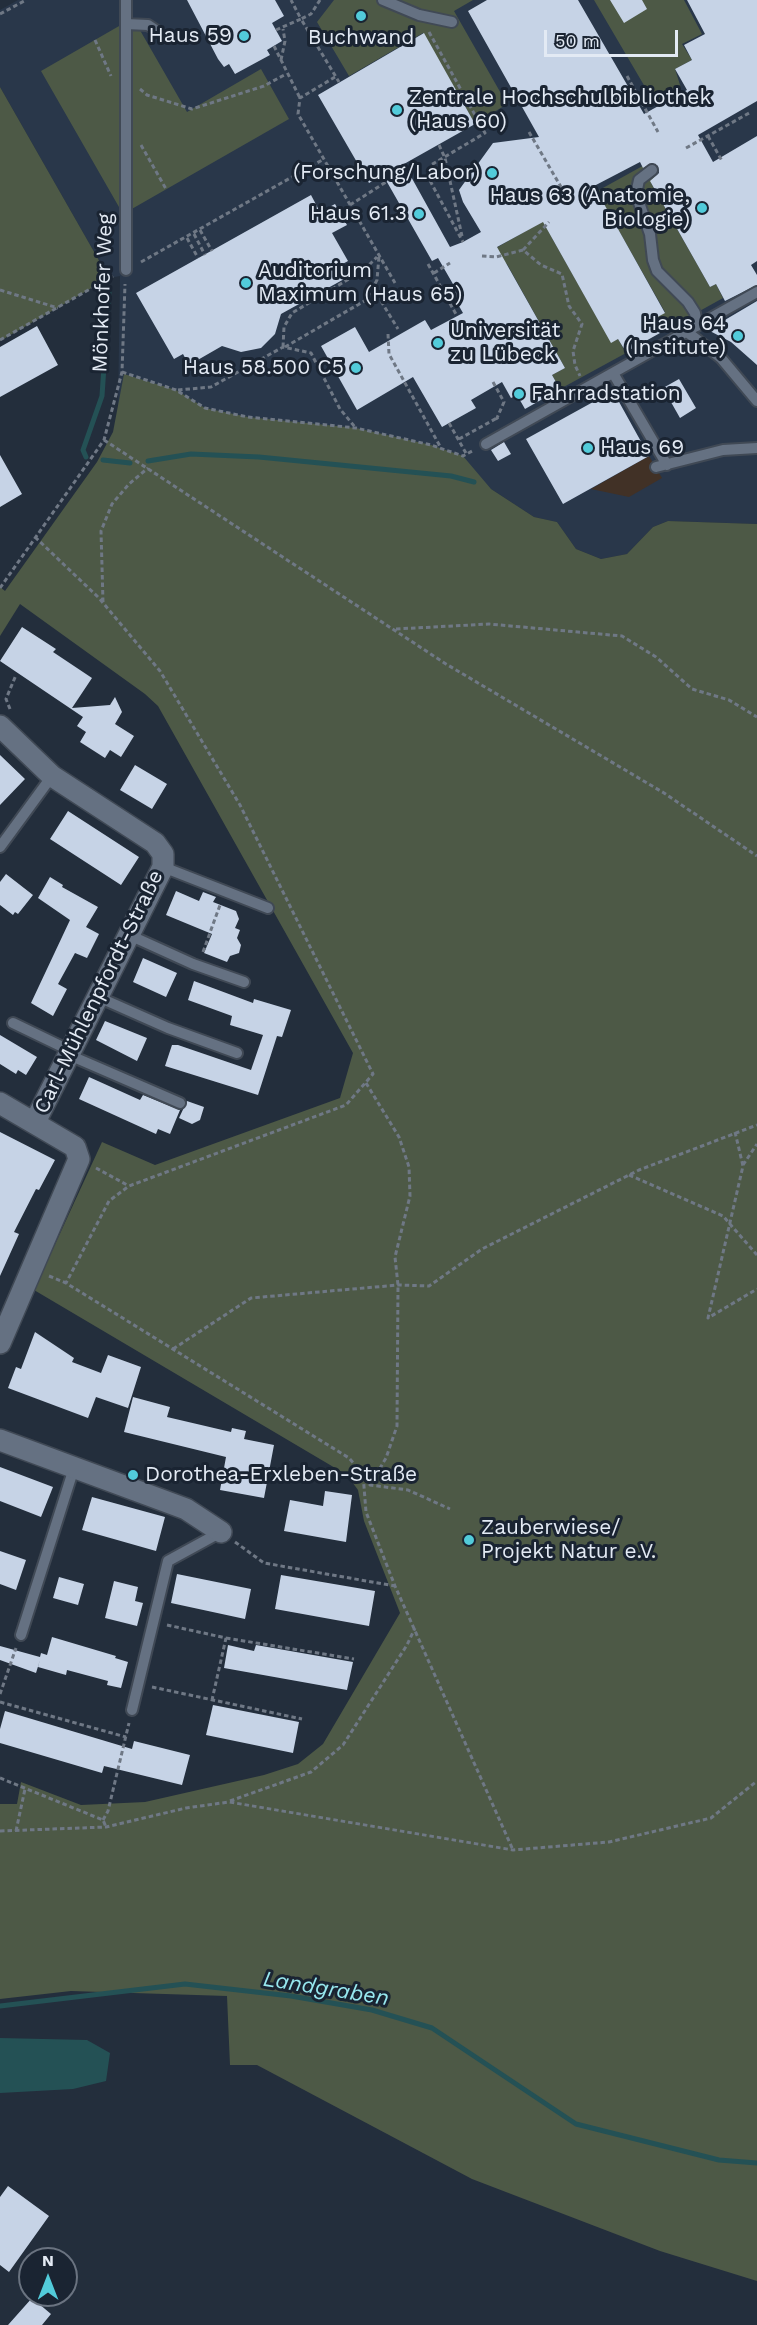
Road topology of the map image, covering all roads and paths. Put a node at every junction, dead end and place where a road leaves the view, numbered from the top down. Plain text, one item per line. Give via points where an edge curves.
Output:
1 (26, 0) edge
2 (126, 0) edge
3 (291, 0) edge
4 (320, 0) edge
5 (383, 0) edge
6 (0, 14) edge
7 (418, 15) junction
8 (301, 19) junction
9 (452, 22) dead end
10 (126, 24) junction
11 (283, 29) junction
12 (276, 30) dead end
13 (157, 31) dead end
14 (274, 46) dead end
15 (280, 62) junction
16 (286, 74) junction
17 (627, 76) dead end
18 (335, 77) junction
19 (126, 78) junction
20 (339, 82) dead end
21 (300, 98) junction
22 (751, 112) dead end
23 (529, 132) dead end
24 (658, 132) dead end
25 (708, 136) junction
26 (439, 145) dead end
27 (686, 148) dead end
28 (445, 158) junction
29 (324, 159) junction
30 (722, 161) dead end
31 (652, 170) dead end
32 (387, 182) dead end
33 (561, 187) dead end
34 (350, 205) junction
35 (549, 222) dead end
36 (200, 230) junction
37 (194, 234) junction
38 (187, 238) junction
39 (523, 250) junction
40 (212, 251) dead end
41 (205, 255) dead end
42 (379, 255) junction
43 (482, 256) dead end
44 (198, 258) dead end
45 (450, 263) dead end
46 (428, 264) dead end
47 (126, 270) junction
48 (433, 273) junction
49 (394, 283) dead end
50 (0, 290) edge
51 (757, 292) edge
52 (381, 301) dead end
53 (58, 308) junction
54 (457, 316) dead end
55 (398, 329) dead end
56 (692, 329) junction
57 (388, 334) dead end
58 (0, 340) edge
59 (283, 348) junction
60 (122, 372) junction
61 (613, 373) junction
62 (493, 382) dead end
63 (587, 388) junction
64 (176, 390) junction
65 (757, 401) edge
66 (497, 418) junction
67 (449, 423) dead end
68 (356, 428) junction
69 (506, 433) junction
70 (104, 440) junction
71 (459, 440) junction
72 (486, 444) joint
73 (441, 448) junction
74 (757, 448) edge
75 (467, 454) junction
76 (148, 468) junction
77 (35, 537) junction
78 (0, 588) edge
79 (103, 603) junction
80 (394, 630) junction
81 (16, 675) dead end
82 (757, 717) edge
83 (6, 719) edge
84 (52, 776) junction
85 (0, 847) edge
86 (757, 856) edge
87 (163, 867) junction
88 (225, 892) junction
89 (268, 908) dead end
90 (129, 934) junction
91 (197, 966) junction
92 (244, 982) dead end
93 (98, 997) junction
94 (13, 1023) dead end
95 (70, 1053) junction
96 (237, 1053) dead end
97 (366, 1083) junction
98 (0, 1103) edge
99 (180, 1103) dead end
100 (35, 1122) junction
101 (757, 1125) edge
102 (735, 1132) junction
103 (757, 1144) edge
104 (79, 1159) junction
105 (743, 1166) junction
106 (629, 1175) junction
107 (129, 1186) junction
108 (729, 1222) junction
109 (757, 1255) edge
110 (32, 1269) junction
111 (66, 1283) junction
112 (398, 1285) junction
113 (757, 1289) edge
114 (0, 1343) edge
115 (173, 1349) junction
116 (0, 1440) edge
117 (74, 1468) junction
118 (450, 1509) dead end
119 (221, 1533) junction
120 (395, 1586) junction
121 (153, 1622) junction
122 (415, 1628) junction
123 (21, 1635) joint
124 (226, 1638) junction
125 (354, 1659) dead end
126 (138, 1684) junction
127 (0, 1694) edge
128 (212, 1701) junction
129 (0, 1702) edge
130 (132, 1710) joint
131 (302, 1719) dead end
132 (126, 1737) junction
133 (0, 1778) edge
134 (757, 1781) edge
135 (25, 1789) junction
136 (229, 1802) junction
137 (103, 1820) junction
138 (106, 1827) junction
139 (16, 1831) junction
140 (0, 1832) edge
141 (513, 1850) junction

1 - 6 path
2 - 10 lane, Mönkhofer Weg
3 - 8 path
4 - 8 path via 311,14
5 - 7 lane
7 - 9 lane
7 - 28 path via 485,133
8 - 11 path
8 - 18 path
10 - 13 lane via 148,25
10 - 19 lane, Mönkhofer Weg
11 - 12 path
11 - 15 path via 285,41
14 - 15 path
15 - 16 path
16 - 19 path via 264,86 192,109 147,95
16 - 21 path
17 - 24 path
18 - 20 path
18 - 21 path
19 - 47 lane, Mönkhofer Weg
21 - 29 path via 298,114
22 - 25 path
23 - 33 path
25 - 27 path
25 - 30 path
26 - 28 path
28 - 28 path via 450,179 463,242 428,177 431,165
29 - 34 path
29 - 36 path
31 - 56 lane via 639,180 636,194 657,271 688,302 695,314
32 - 34 path
34 - 42 path
35 - 39 path
36 - 37 path
36 - 40 path
37 - 38 path
37 - 41 path
38 - 44 path
38 - 47 path
39 - 43 path via 496,257
39 - 63 path via 541,265 562,274 565,280 569,306 582,324 573,351 575,365
42 - 49 path
42 - 59 path via 364,270 292,313 285,327
42 - 59 path via 377,280 366,300
45 - 48 path
46 - 48 path
47 - 53 path
47 - 60 path, Mönkhofer Weg
48 - 54 path
50 - 53 path
51 - 56 lane
52 - 55 path
53 - 58 path
56 - 61 lane
56 - 65 lane
57 - 73 path via 389,354
59 - 64 path via 211,387
59 - 68 path via 310,353 340,409
60 - 64 path
60 - 70 path, Mönkhofer Weg
61 - 63 lane
61 - 74 lane via 661,466 723,450
62 - 66 path via 504,402
63 - 69 lane
64 - 68 path via 205,408 237,415
66 - 69 path
66 - 71 path
67 - 71 path
68 - 73 path
69 - 72 lane
70 - 76 path
70 - 77 path, Mönkhofer Weg
71 - 75 path
72 - 75 path
73 - 75 path
76 - 79 path via 112,504 101,531
76 - 80 path
77 - 78 path, Mönkhofer Weg
77 - 79 path
79 - 97 path via 160,671 240,805 353,1028 373,1074
80 - 82 path via 489,624 622,636 656,657 692,689 729,700
80 - 86 path via 664,794
81 - 83 path via 6,699
83 - 84 street, Carl-Mühlenpfordt-Straße
84 - 85 lane
84 - 87 street, Carl-Mühlenpfordt-Straße via 154,843 163,854
87 - 88 lane
87 - 90 street, Carl-Mühlenpfordt-Straße
88 - 89 lane
88 - 91 path
90 - 91 lane
90 - 93 street, Carl-Mühlenpfordt-Straße
91 - 92 lane
93 - 95 street, Carl-Mühlenpfordt-Straße
93 - 96 lane
94 - 95 lane
95 - 99 lane
95 - 100 street, Carl-Mühlenpfordt-Straße
97 - 107 path via 346,1105
97 - 112 path via 399,1137 409,1167 410,1196 395,1257
98 - 100 street
100 - 104 street via 75,1147
101 - 102 path
102 - 105 path
102 - 106 path
103 - 105 path
104 - 107 path
104 - 110 street
105 - 108 path
106 - 108 path
106 - 112 path via 482,1250 429,1286
107 - 111 path via 109,1201
108 - 109 path
108 - 113 path via 708,1318
110 - 111 path
110 - 114 street
111 - 115 path
112 - 115 path via 251,1298
112 - 118 path via 397,1426 387,1458 369,1485 408,1490
115 - 120 path via 349,1458 363,1474 366,1512
116 - 117 street
117 - 119 street via 186,1509
117 - 123 lane
119 - 120 path via 264,1563
119 - 121 lane via 168,1561
120 - 122 path
121 - 124 path
121 - 126 lane
122 - 136 path via 343,1744 311,1772
122 - 141 path
123 - 127 path
124 - 125 path
124 - 128 path
126 - 128 path
126 - 130 lane
128 - 131 path
129 - 132 path
130 - 132 path
132 - 137 path
133 - 135 path
134 - 141 path via 711,1818 609,1842
135 - 137 path
135 - 139 path
136 - 138 path
136 - 141 path
137 - 138 path
138 - 139 path
139 - 140 path

